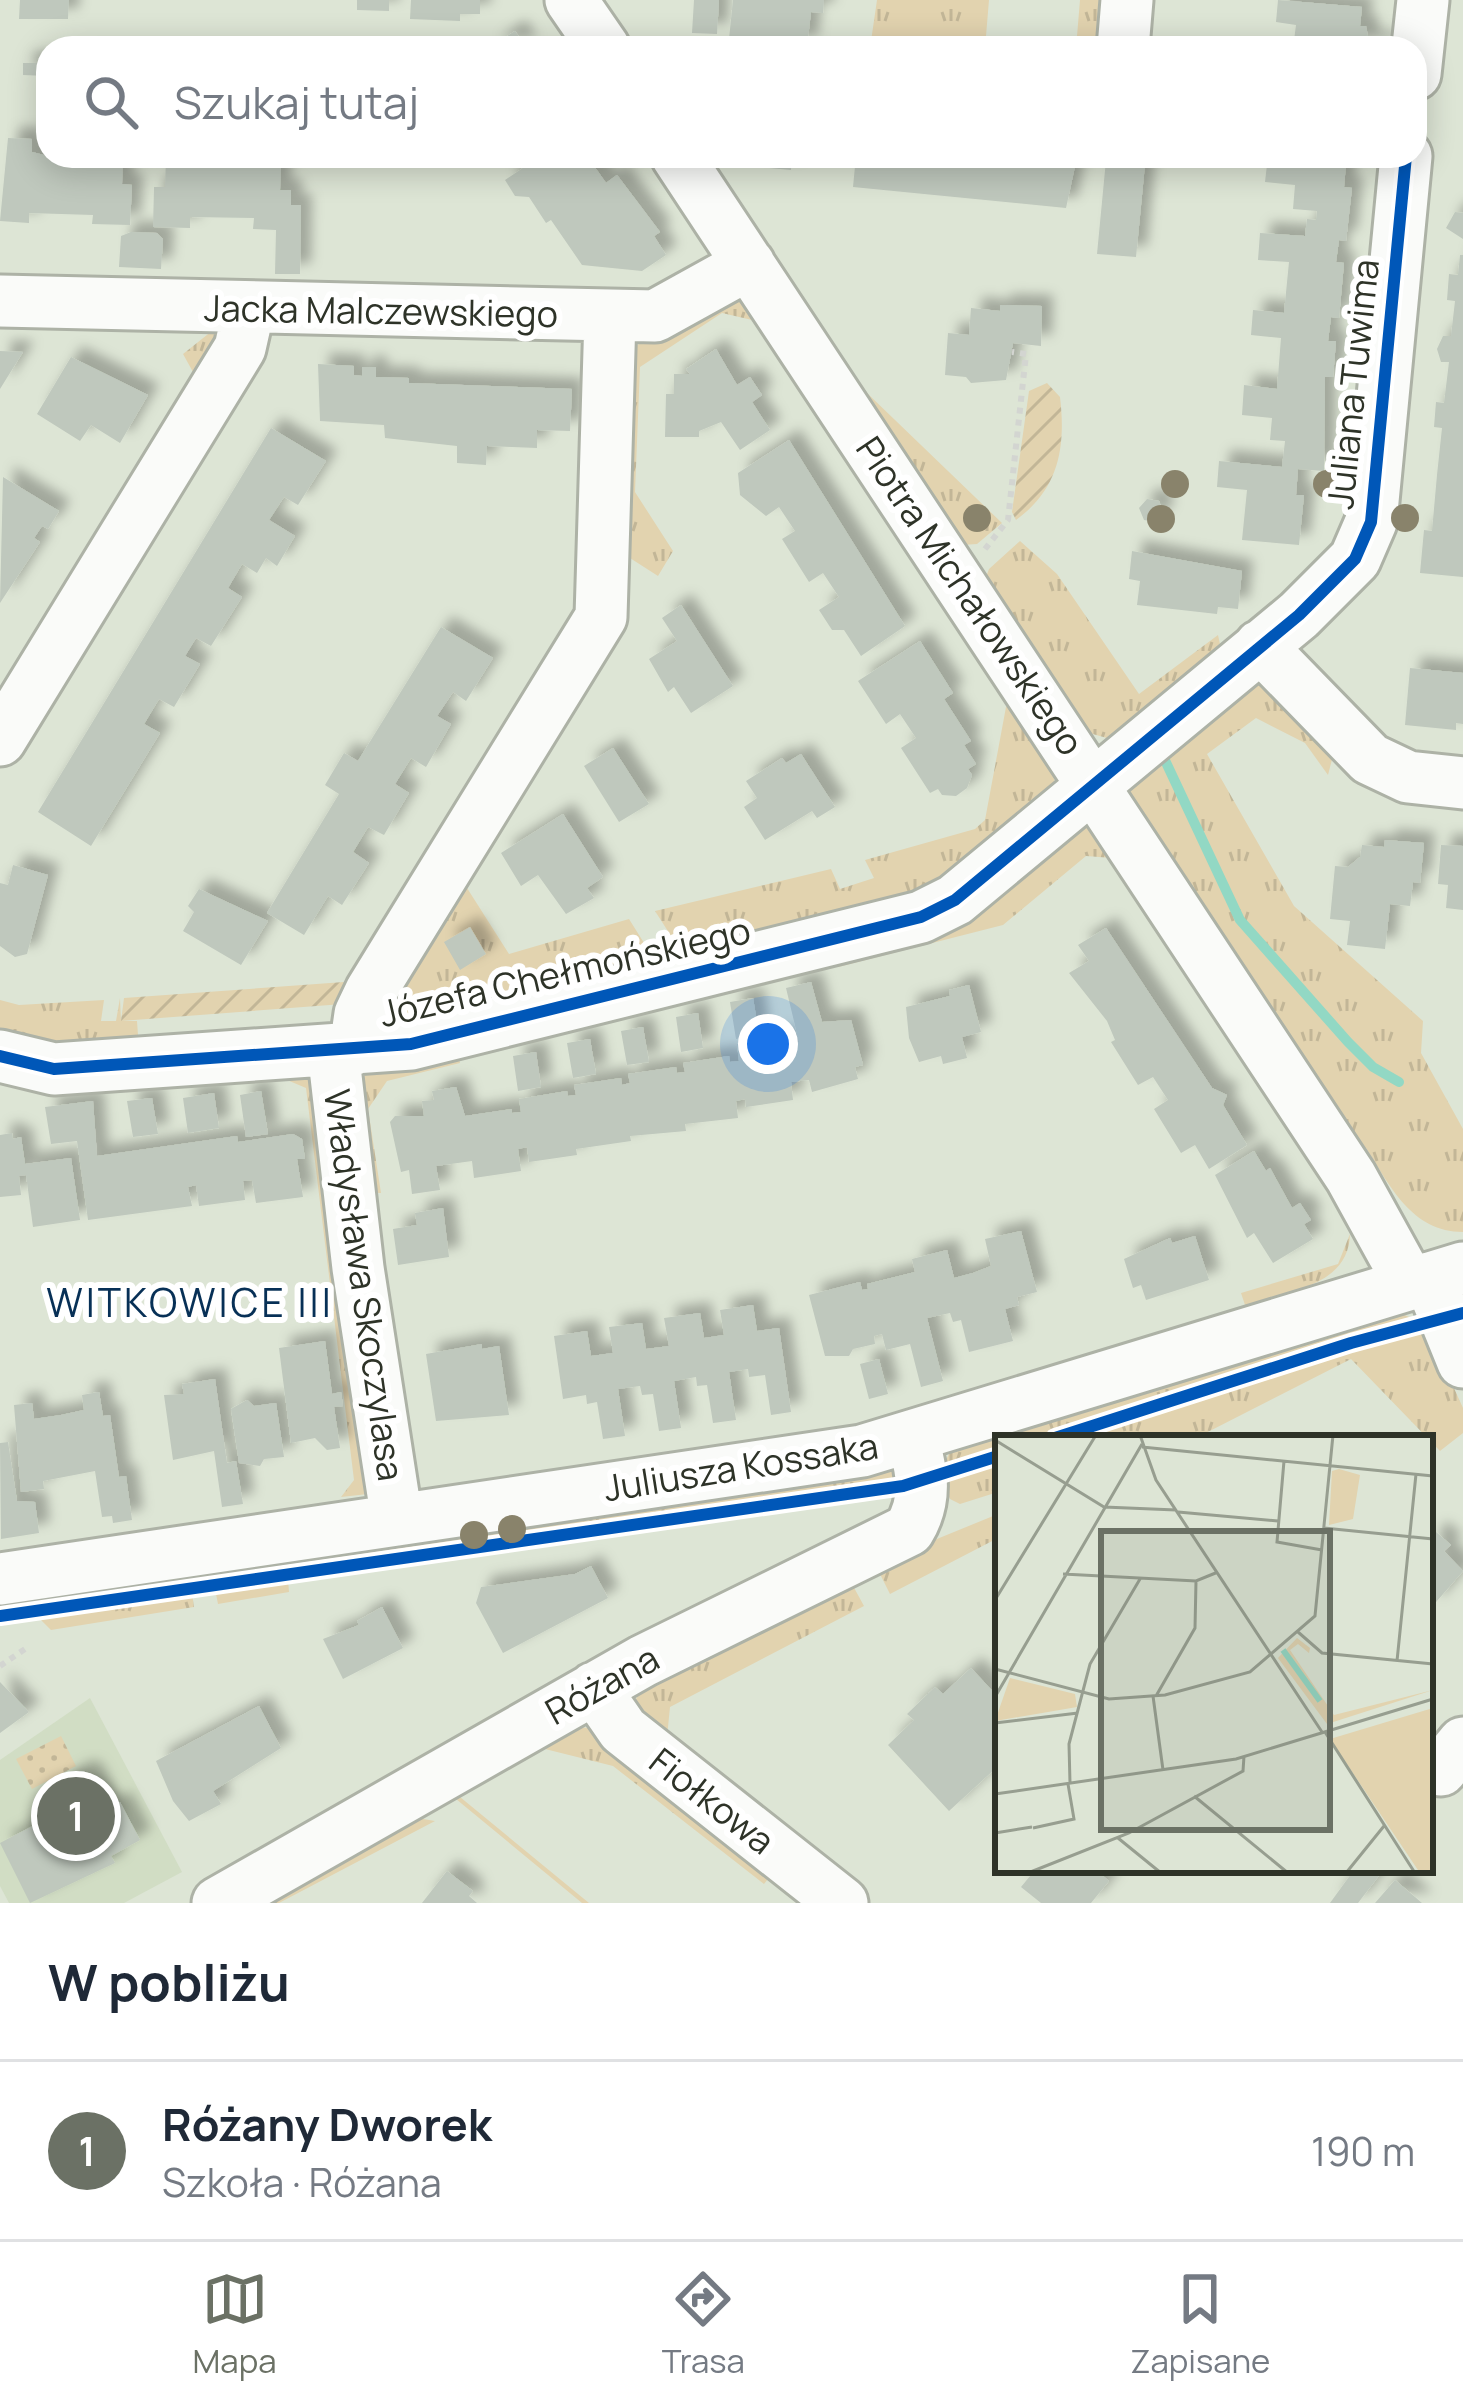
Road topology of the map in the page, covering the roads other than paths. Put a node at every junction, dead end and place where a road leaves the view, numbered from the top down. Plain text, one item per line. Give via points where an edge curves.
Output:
1 (572, 0) edge
2 (1127, 0) edge
3 (1423, 0) edge
4 (596, 36) edge
5 (1124, 36) edge
6 (1419, 36) edge
7 (684, 168) edge
8 (1405, 168) edge
9 (749, 264) junction
10 (0, 301) edge
11 (249, 308) junction
12 (610, 317) junction
13 (1260, 646) junction
14 (0, 740) edge
15 (1463, 782) edge
16 (1094, 783) junction
17 (344, 1049) junction
18 (0, 1056) edge
19 (1434, 1276) edge
20 (1463, 1362) edge
21 (912, 1436) junction
22 (397, 1520) junction
23 (0, 1579) edge
24 (594, 1688) junction
25 (218, 1903) edge
26 (842, 1903) edge

1 - 4 street
2 - 5 street
3 - 6 street
7 - 9 street, Piotra Michałowskiego
8 - 13 street, Juliana Tuwima via 1371,521 1354,560
9 - 12 street, Jacka Malczewskiego via 669,313
9 - 16 street, Piotra Michałowskiego
10 - 11 street, Jacka Malczewskiego
11 - 12 street, Jacka Malczewskiego
11 - 14 street via 240,347
12 - 17 street, Władysława Skoczylasa via 604,598 595,634 371,991
13 - 15 street via 1370,759 1408,777
13 - 16 street, Juliana Tuwima
16 - 17 street, Józefa Chełmońskiego via 955,900 921,917 411,1044
16 - 19 street, Piotra Michałowskiego via 1372,1209
17 - 18 street, Józefa Chełmońskiego via 54,1069
17 - 22 street, Władysława Skoczylasa via 358,1268
19 - 20 street, Piotra Michałowskiego
19 - 21 street, Juliusza Kossaka
21 - 22 street, Juliusza Kossaka via 862,1451
21 - 24 street, Różana via 923,1486 909,1530
22 - 23 street, Juliusza Kossaka
24 - 25 street, Różana
24 - 26 street, Fiołkowa via 622,1730

